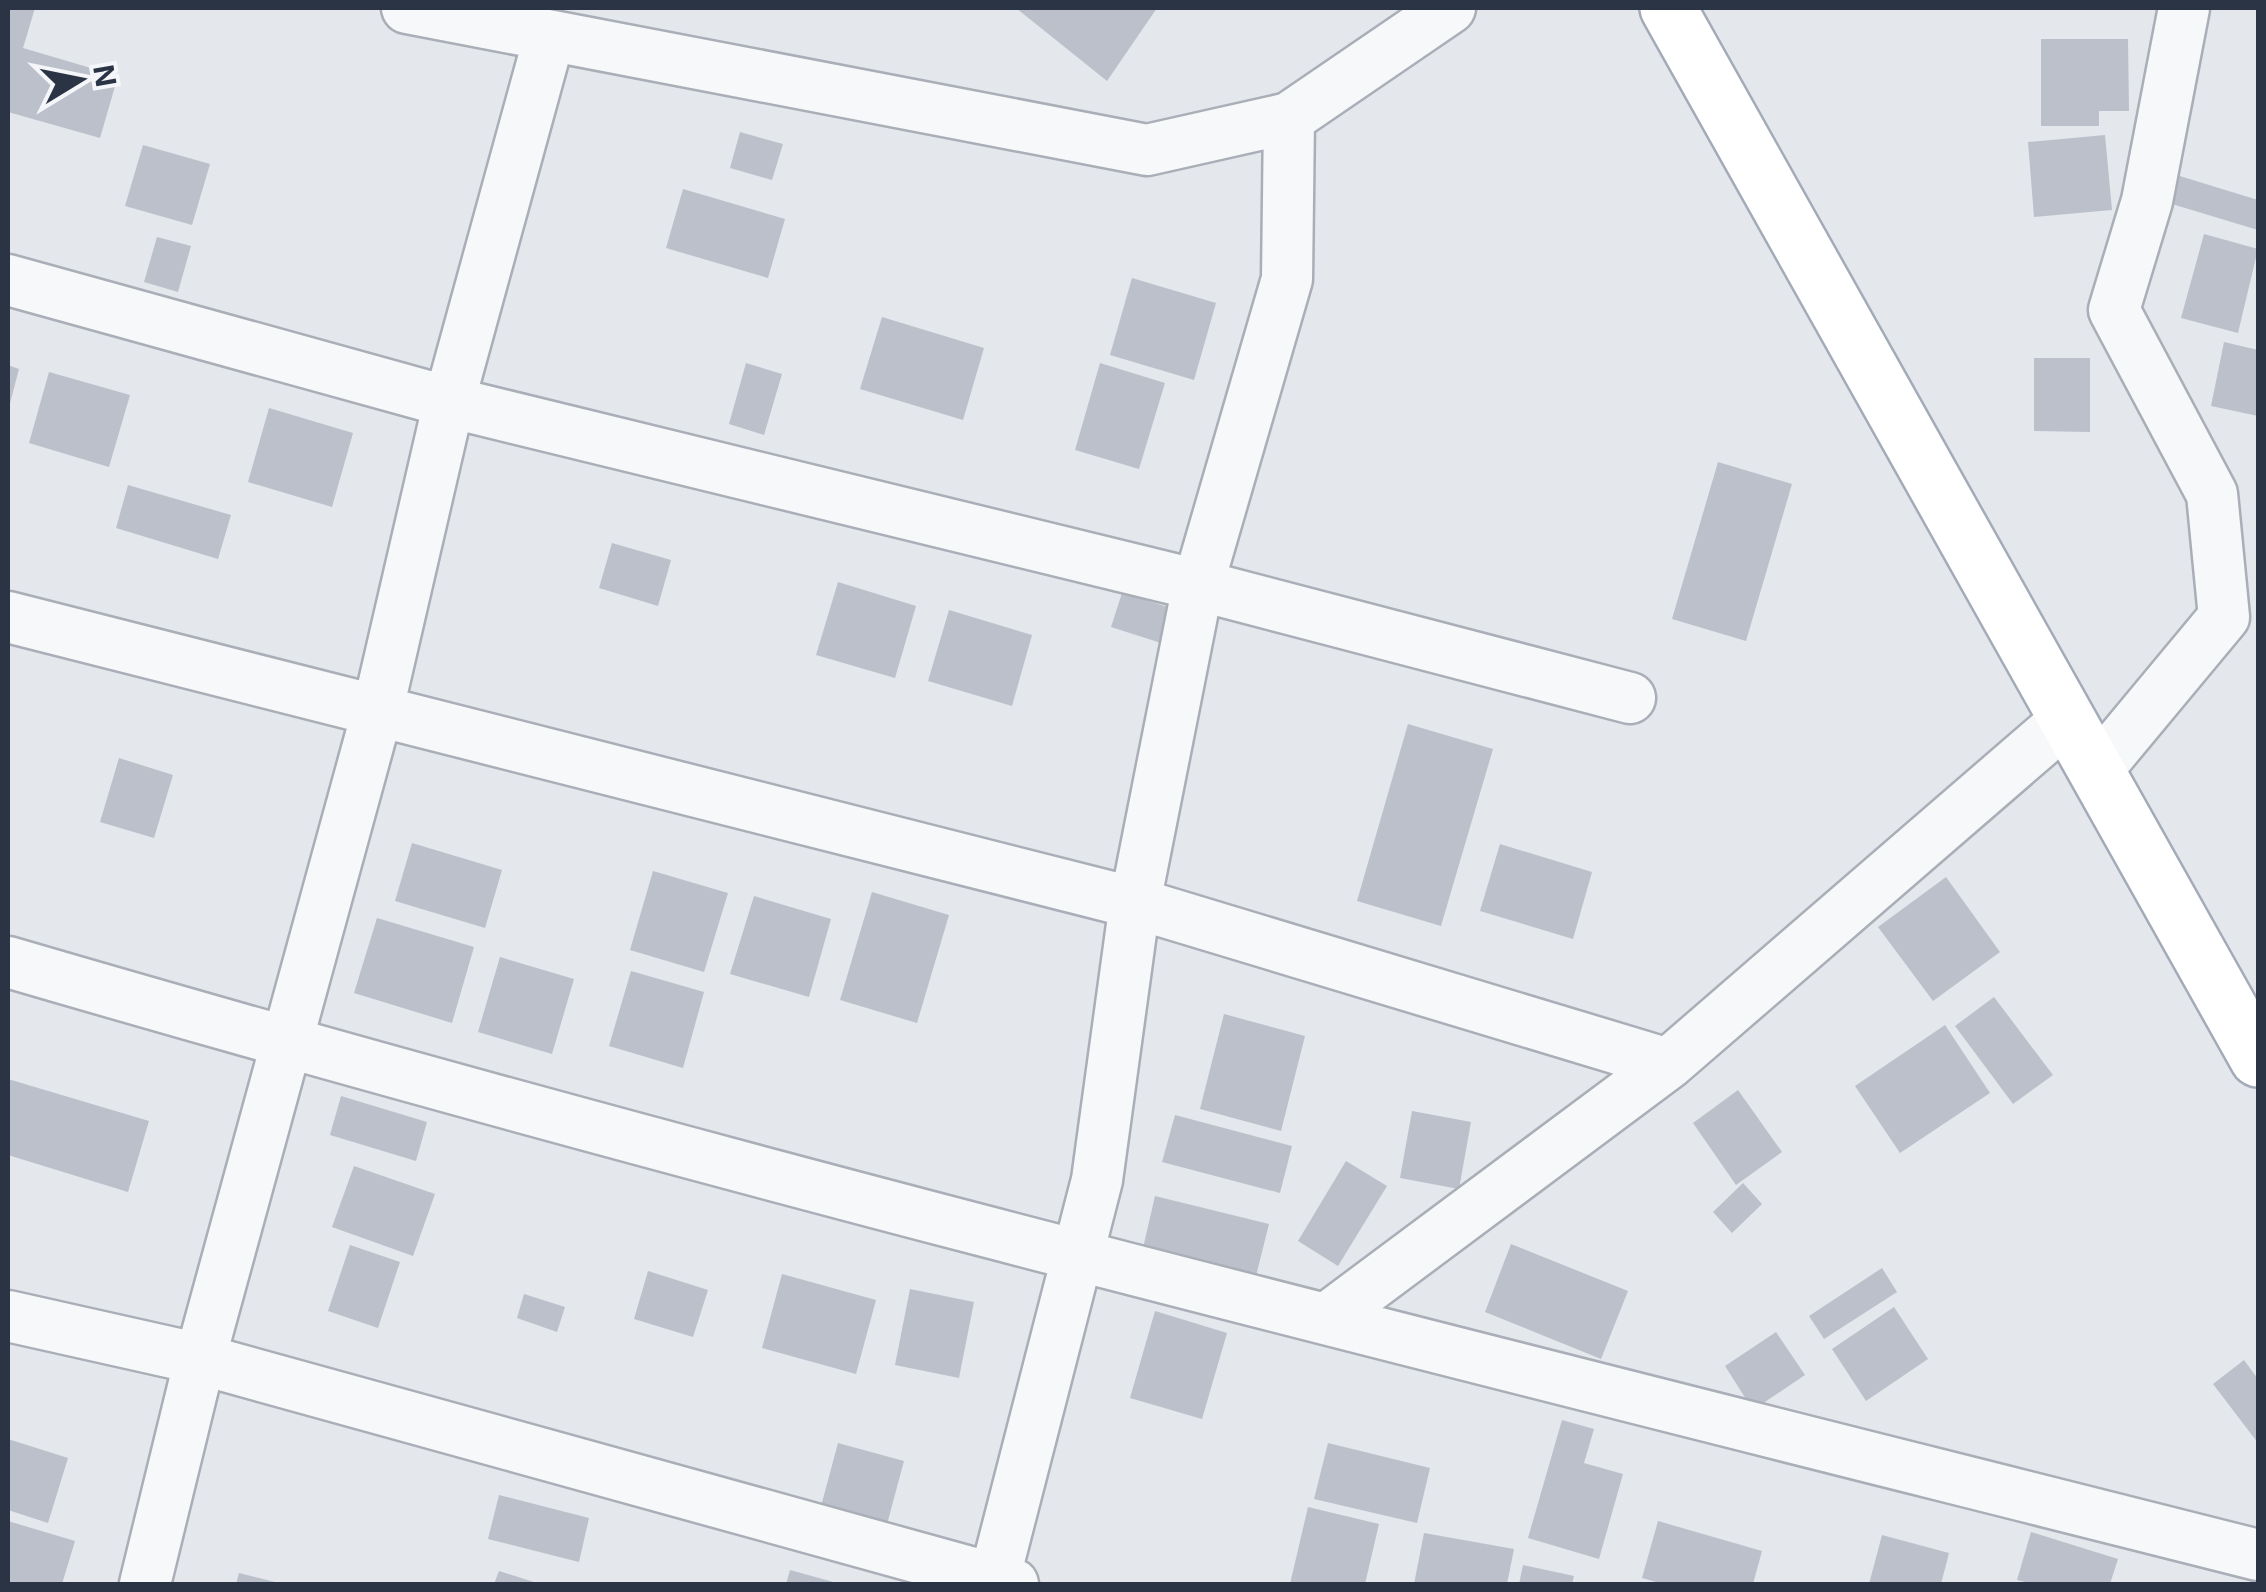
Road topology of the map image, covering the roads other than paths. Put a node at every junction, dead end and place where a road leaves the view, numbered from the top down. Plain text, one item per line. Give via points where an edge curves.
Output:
1 (407, 8) edge
2 (1450, 8) edge
3 (1669, 8) edge
4 (2184, 8) edge
5 (549, 38) junction
6 (1289, 118) junction
7 (8, 280) edge
8 (449, 402) junction
9 (1198, 585) junction
10 (2241, 607) edge
11 (8, 617) edge
12 (1630, 698) dead end
13 (377, 713) junction
14 (2067, 719) junction
15 (2096, 772) junction
16 (1136, 903) junction
17 (8, 962) edge
18 (284, 1043) junction
19 (2258, 1059) edge
20 (1668, 1064) junction
21 (1078, 1256) junction
22 (8, 1316) edge
23 (1326, 1320) junction
24 (200, 1359) junction
25 (2258, 1554) edge
26 (1000, 1583) edge
27 (145, 1584) edge

1 - 5 street
2 - 6 street
3 - 14 main road
4 - 10 street via 2148,201 2114,310 2212,494
5 - 6 street via 1147,150
5 - 8 street
6 - 9 street via 1287,279
7 - 8 street
8 - 9 street
8 - 13 street
9 - 12 street
9 - 16 street
10 - 15 street
11 - 13 street
13 - 16 street
13 - 18 street
14 - 15 main road
14 - 20 street
15 - 19 main road
16 - 20 street
16 - 21 street via 1097,1180
17 - 18 street
18 - 21 street
18 - 24 street
20 - 23 street
21 - 23 street
21 - 26 street
22 - 24 street
23 - 25 street
24 - 26 street
24 - 27 street

